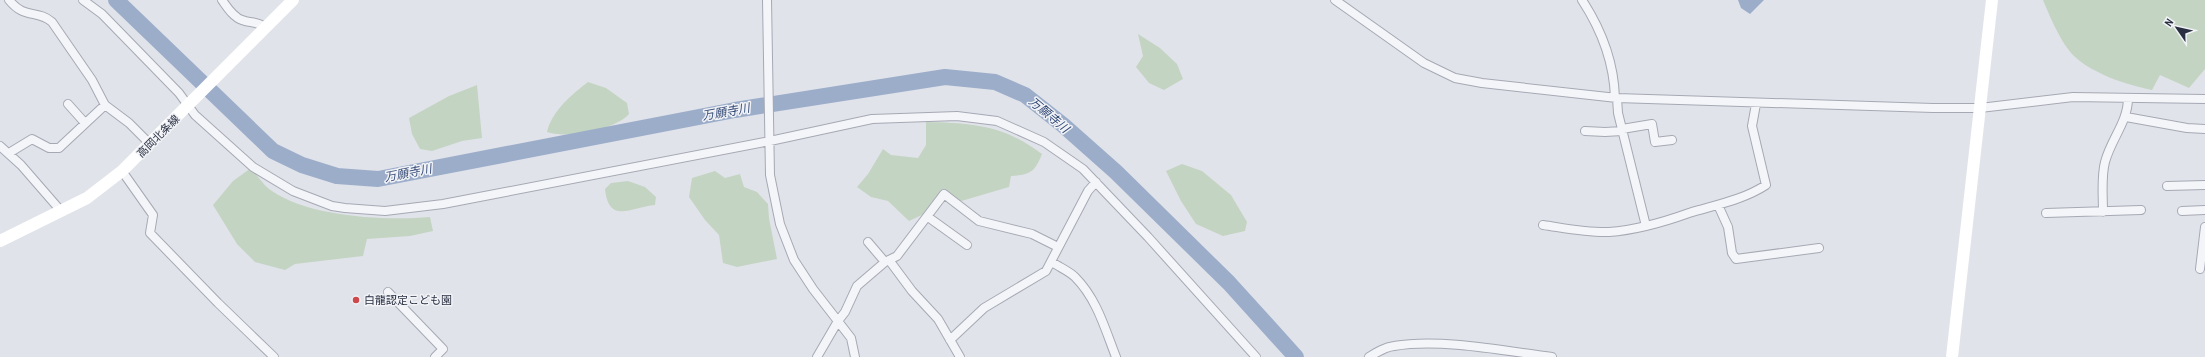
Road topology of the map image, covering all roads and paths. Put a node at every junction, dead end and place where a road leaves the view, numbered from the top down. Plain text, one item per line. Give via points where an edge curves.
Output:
1 (9, 0) edge
2 (83, 0) edge
3 (222, 0) edge
4 (293, 0) edge
5 (767, 0) edge
6 (1335, 0) edge
7 (1582, 0) edge
8 (1992, 0) edge
9 (266, 28) junction
10 (1616, 98) junction
11 (2128, 98) junction
12 (2205, 99) edge
13 (68, 104) dead end
14 (190, 104) junction
15 (1756, 104) junction
16 (105, 105) junction
17 (1980, 108) junction
18 (2126, 117) junction
19 (85, 123) junction
20 (2205, 129) edge
21 (1622, 130) junction
22 (1585, 131) dead end
23 (770, 139) junction
24 (1672, 140) dead end
25 (150, 144) junction
26 (0, 146) edge
27 (9, 153) junction
28 (122, 171) junction
29 (1096, 182) junction
30 (2205, 185) edge
31 (2167, 186) dead end
32 (1718, 205) junction
33 (2141, 210) dead end
34 (2205, 210) edge
35 (61, 211) junction
36 (2182, 211) dead end
37 (2104, 212) junction
38 (2046, 213) dead end
39 (928, 217) junction
40 (1543, 225) dead end
41 (1646, 226) junction
42 (2205, 227) edge
43 (0, 241) edge
44 (868, 242) dead end
45 (966, 245) dead end
46 (1058, 247) junction
47 (1818, 248) dead end
48 (887, 261) junction
49 (1052, 262) junction
50 (2200, 269) dead end
51 (388, 292) dead end
52 (838, 321) junction
53 (950, 340) junction
54 (274, 357) edge
55 (435, 357) edge
56 (817, 357) edge
57 (855, 357) edge
58 (960, 357) edge
59 (1116, 357) edge
60 (1256, 357) edge
61 (1369, 357) edge
62 (1552, 357) edge
63 (1952, 357) edge

1 - 16 street via 19,11 45,16 52,22 92,80
2 - 14 street via 102,14
3 - 9 street via 242,21 258,22
4 - 9 main road, 高岡北条線
5 - 23 street
6 - 10 street via 1424,63 1455,78
7 - 10 street via 1598,29 1612,64
8 - 17 main road
9 - 14 main road, 高岡北条線
10 - 15 street
10 - 21 street
11 - 12 street
11 - 17 street via 2073,97
11 - 18 street
13 - 19 street
14 - 23 street via 253,167 293,191 332,206 386,211 443,204
14 - 25 main road, 高岡北条線
15 - 17 street
15 - 32 street via 1752,126 1766,185
16 - 19 street
16 - 25 street via 129,123
17 - 63 main road
18 - 20 street
18 - 37 street via 2111,143 2104,163
19 - 27 street via 58,148 49,148 32,139
21 - 22 street
21 - 24 street via 1652,124 1655,142
21 - 41 street
23 - 29 street via 872,119 918,116 975,118 997,121 1044,142 1083,169
23 - 52 street via 770,175 780,224 794,260
25 - 28 main road, 高岡北条線
26 - 27 street
27 - 35 street
28 - 35 main road, 高岡北条線 via 87,198
28 - 54 street via 153,215 150,234
29 - 46 street via 1088,191
29 - 60 street
30 - 31 street
32 - 41 street
32 - 47 street via 1725,219 1733,257 1736,259
33 - 37 street
34 - 36 street
35 - 43 main road, 高岡北条線
37 - 38 street
39 - 45 street
39 - 46 street via 944,194 979,221 1032,234
39 - 48 street via 897,256
40 - 41 street via 1608,232
42 - 50 street
44 - 48 street
46 - 49 street
48 - 52 street via 857,286 846,312
48 - 53 street via 938,319
49 - 53 street via 1046,271 984,308
49 - 59 street via 1075,277 1087,293 1104,322
51 - 55 street via 443,349
52 - 56 street
52 - 57 street via 851,338
53 - 58 street
61 - 62 street via 1395,346 1426,344

